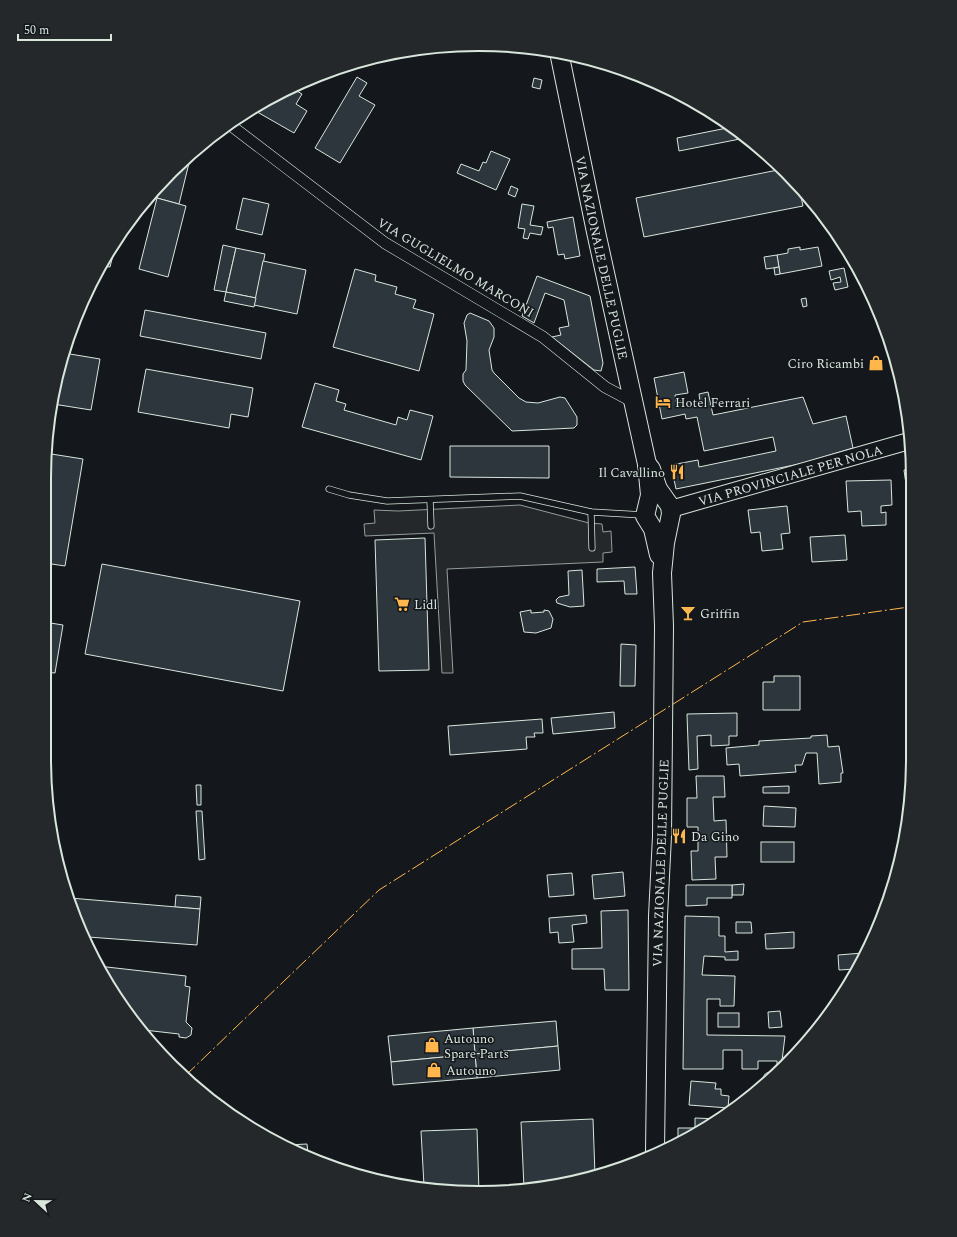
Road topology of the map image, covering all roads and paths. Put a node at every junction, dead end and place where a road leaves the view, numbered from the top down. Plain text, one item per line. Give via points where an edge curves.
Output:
1 (560, 59) edge
2 (234, 128) edge
3 (633, 402) junction
4 (904, 442) edge
5 (647, 464) junction
6 (329, 489) dead end
7 (430, 500) junction
8 (669, 510) junction
9 (591, 512) junction
10 (646, 515) junction
11 (431, 526) dead end
12 (592, 548) dead end
13 (662, 573) junction
14 (655, 1147) edge

1 - 3 main road, VIA NAZIONALE DELLE PUGLIE
2 - 3 street, VIA GUGLIELMO MARCONI via 385,243 543,337 605,387
3 - 5 main road, VIA NAZIONALE DELLE PUGLIE
4 - 8 street, VIA PROVINCIALE PER NOLA
5 - 8 main road, VIA NAZIONALE DELLE PUGLIE
5 - 10 main road, VIA NAZIONALE DELLE PUGLIE via 650,495
6 - 7 lane via 373,500
7 - 9 lane via 520,496
7 - 11 lane
8 - 10 main road via 661,500 654,500
8 - 13 main road, VIA NAZIONALE DELLE PUGLIE
9 - 10 lane
9 - 12 lane
10 - 13 main road, VIA NAZIONALE DELLE PUGLIE via 655,536
13 - 14 main road, VIA NAZIONALE DELLE PUGLIE via 662,836 658,924

